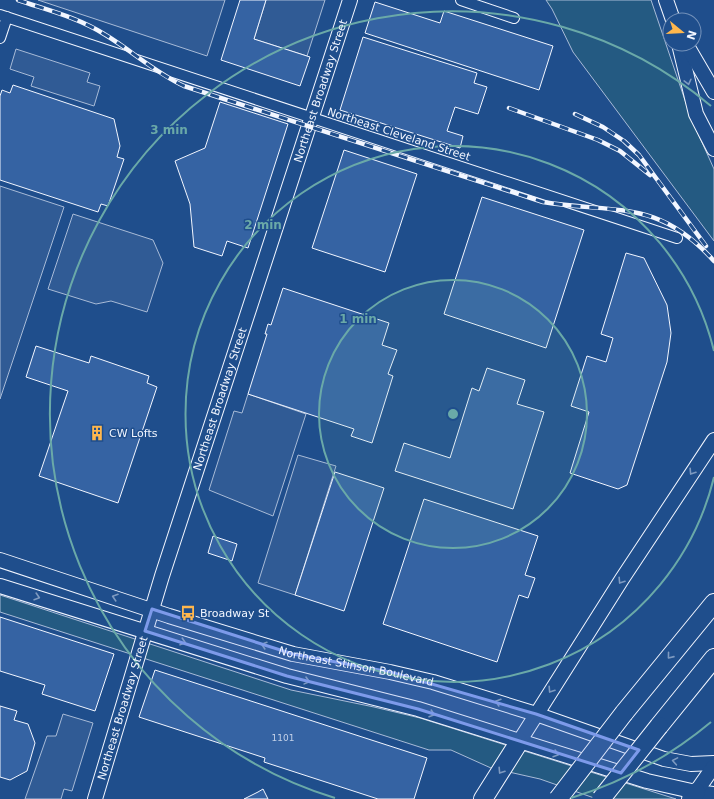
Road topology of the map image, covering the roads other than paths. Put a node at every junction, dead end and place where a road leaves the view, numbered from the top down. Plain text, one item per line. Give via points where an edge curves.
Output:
1 (350, 0) edge
2 (461, 0) edge
3 (666, 0) edge
4 (670, 12) edge
5 (3, 16) edge
6 (514, 18) dead end
7 (0, 38) edge
8 (681, 52) edge
9 (691, 52) edge
10 (714, 92) edge
11 (311, 118) junction
12 (714, 149) edge
13 (677, 238) dead end
14 (714, 440) edge
15 (0, 560) edge
16 (0, 586) edge
17 (714, 599) edge
18 (714, 603) edge
19 (152, 609) junction
20 (695, 626) junction
21 (145, 631) junction
22 (714, 658) edge
23 (536, 714) junction
24 (519, 742) junction
25 (714, 763) edge
26 (714, 766) edge
27 (714, 794) edge
28 (693, 795) edge
29 (95, 799) edge
30 (483, 799) edge
31 (558, 799) edge
32 (601, 799) edge

1 - 11 main road, Northeast Broadway Street
2 - 6 street
3 - 4 main road
5 - 7 street
5 - 11 street, Northeast Cleveland Street
8 -> 12 main road via 696,114
9 - 10 main road
11 - 13 street, Northeast Cleveland Street
11 - 19 main road, Northeast Broadway Street
14 -> 23 main road
19 -> 15 main road, Northeast Stinson Boulevard
16 -> 21 main road, Northeast Stinson Boulevard
17 - 20 highway
18 - 20 highway
19 - 21 main road, Northeast Broadway Street
23 -> 19 main road, Northeast Stinson Boulevard via 426,680 293,654
20 -> 31 highway, bridge
21 -> 24 main road, Northeast Stinson Boulevard via 287,676 418,709
21 - 29 main road, Northeast Broadway Street
22 - 32 highway, bridge
23 - 24 main road
25 -> 23 main road, Northeast Stinson Boulevard via 691,764 664,759
24 -> 28 main road, Northeast Stinson Boulevard
24 -> 30 highway
26 - 28 main road
27 - 28 main road, Northeast Stinson Boulevard

